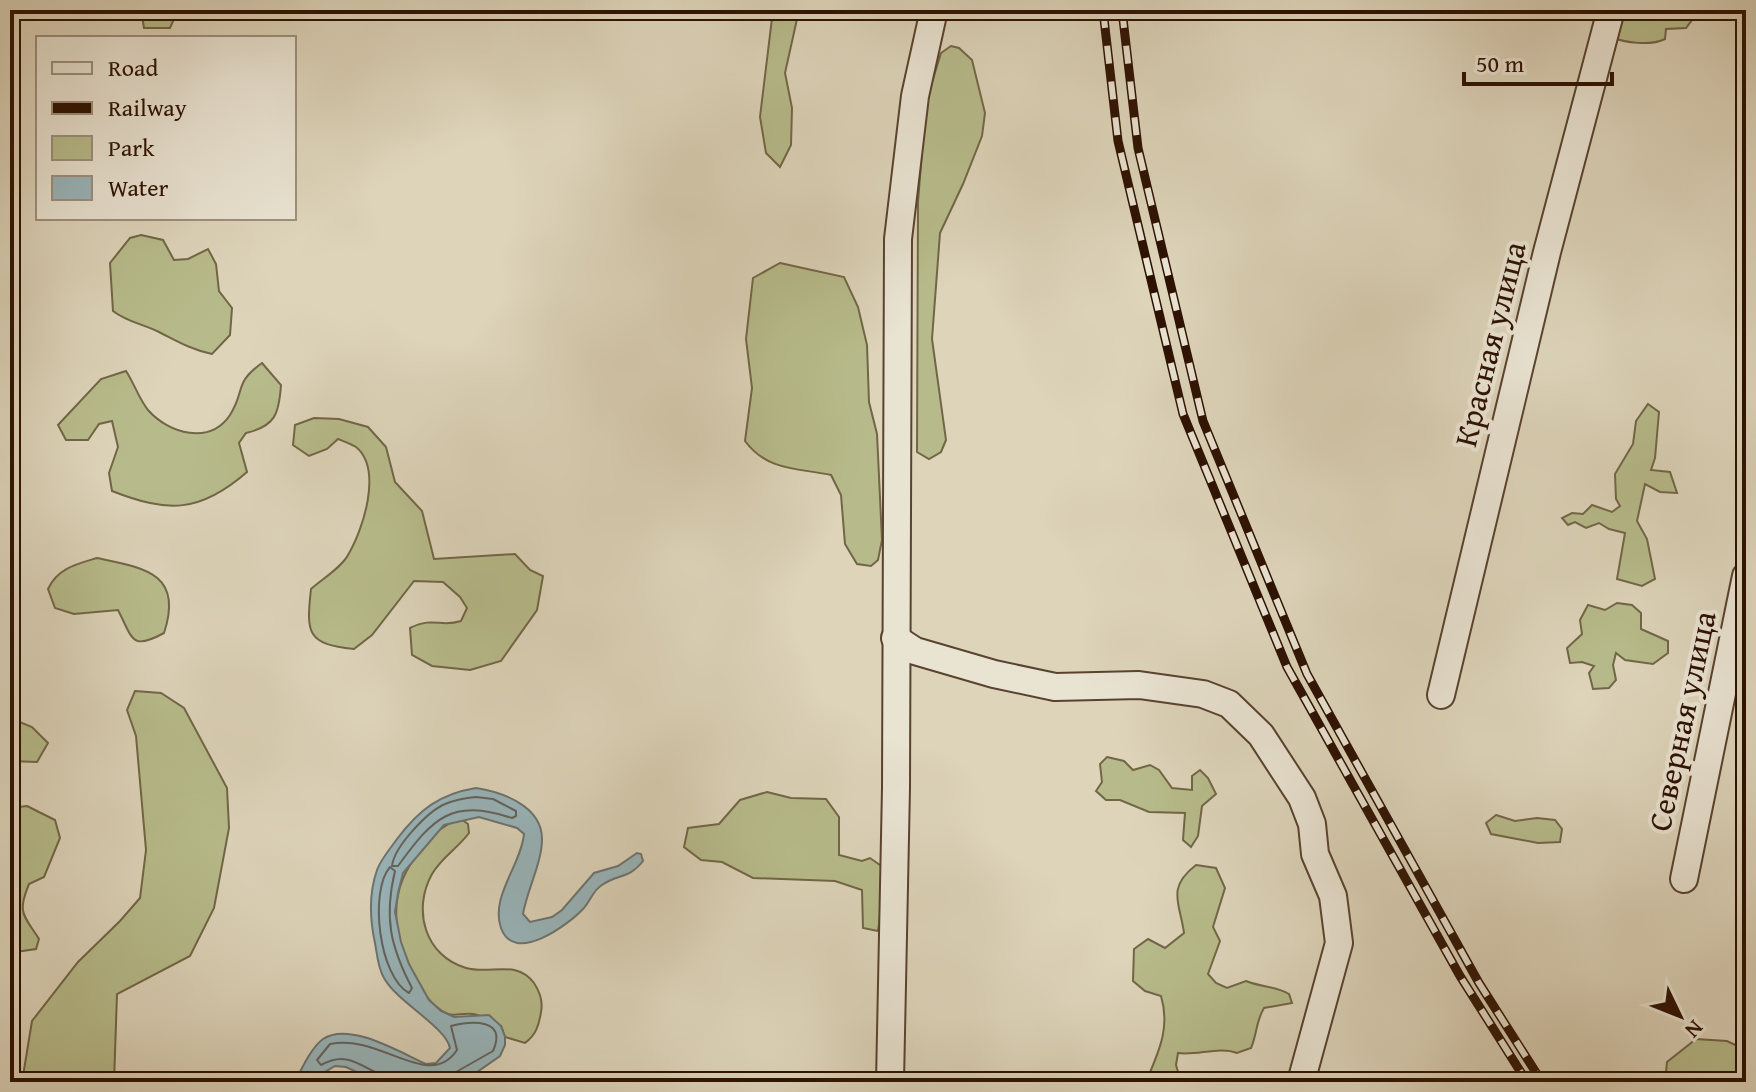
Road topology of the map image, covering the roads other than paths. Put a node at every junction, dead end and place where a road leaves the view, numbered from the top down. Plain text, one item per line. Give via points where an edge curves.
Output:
1 (934, 10) edge
2 (1611, 10) edge
3 (1746, 576) edge
4 (895, 638) junction
5 (1441, 695) dead end
6 (1684, 879) dead end
7 (890, 1082) edge
8 (1301, 1082) edge

1 - 4 street via 915,96 898,239
2 - 5 street, Красная улица
3 - 6 street, Северная улица
4 - 7 street
4 - 8 street via 915,651 1055,687 1139,685 1203,694 1229,704 1261,735 1302,798 1312,824 1315,854 1333,896 1339,943

